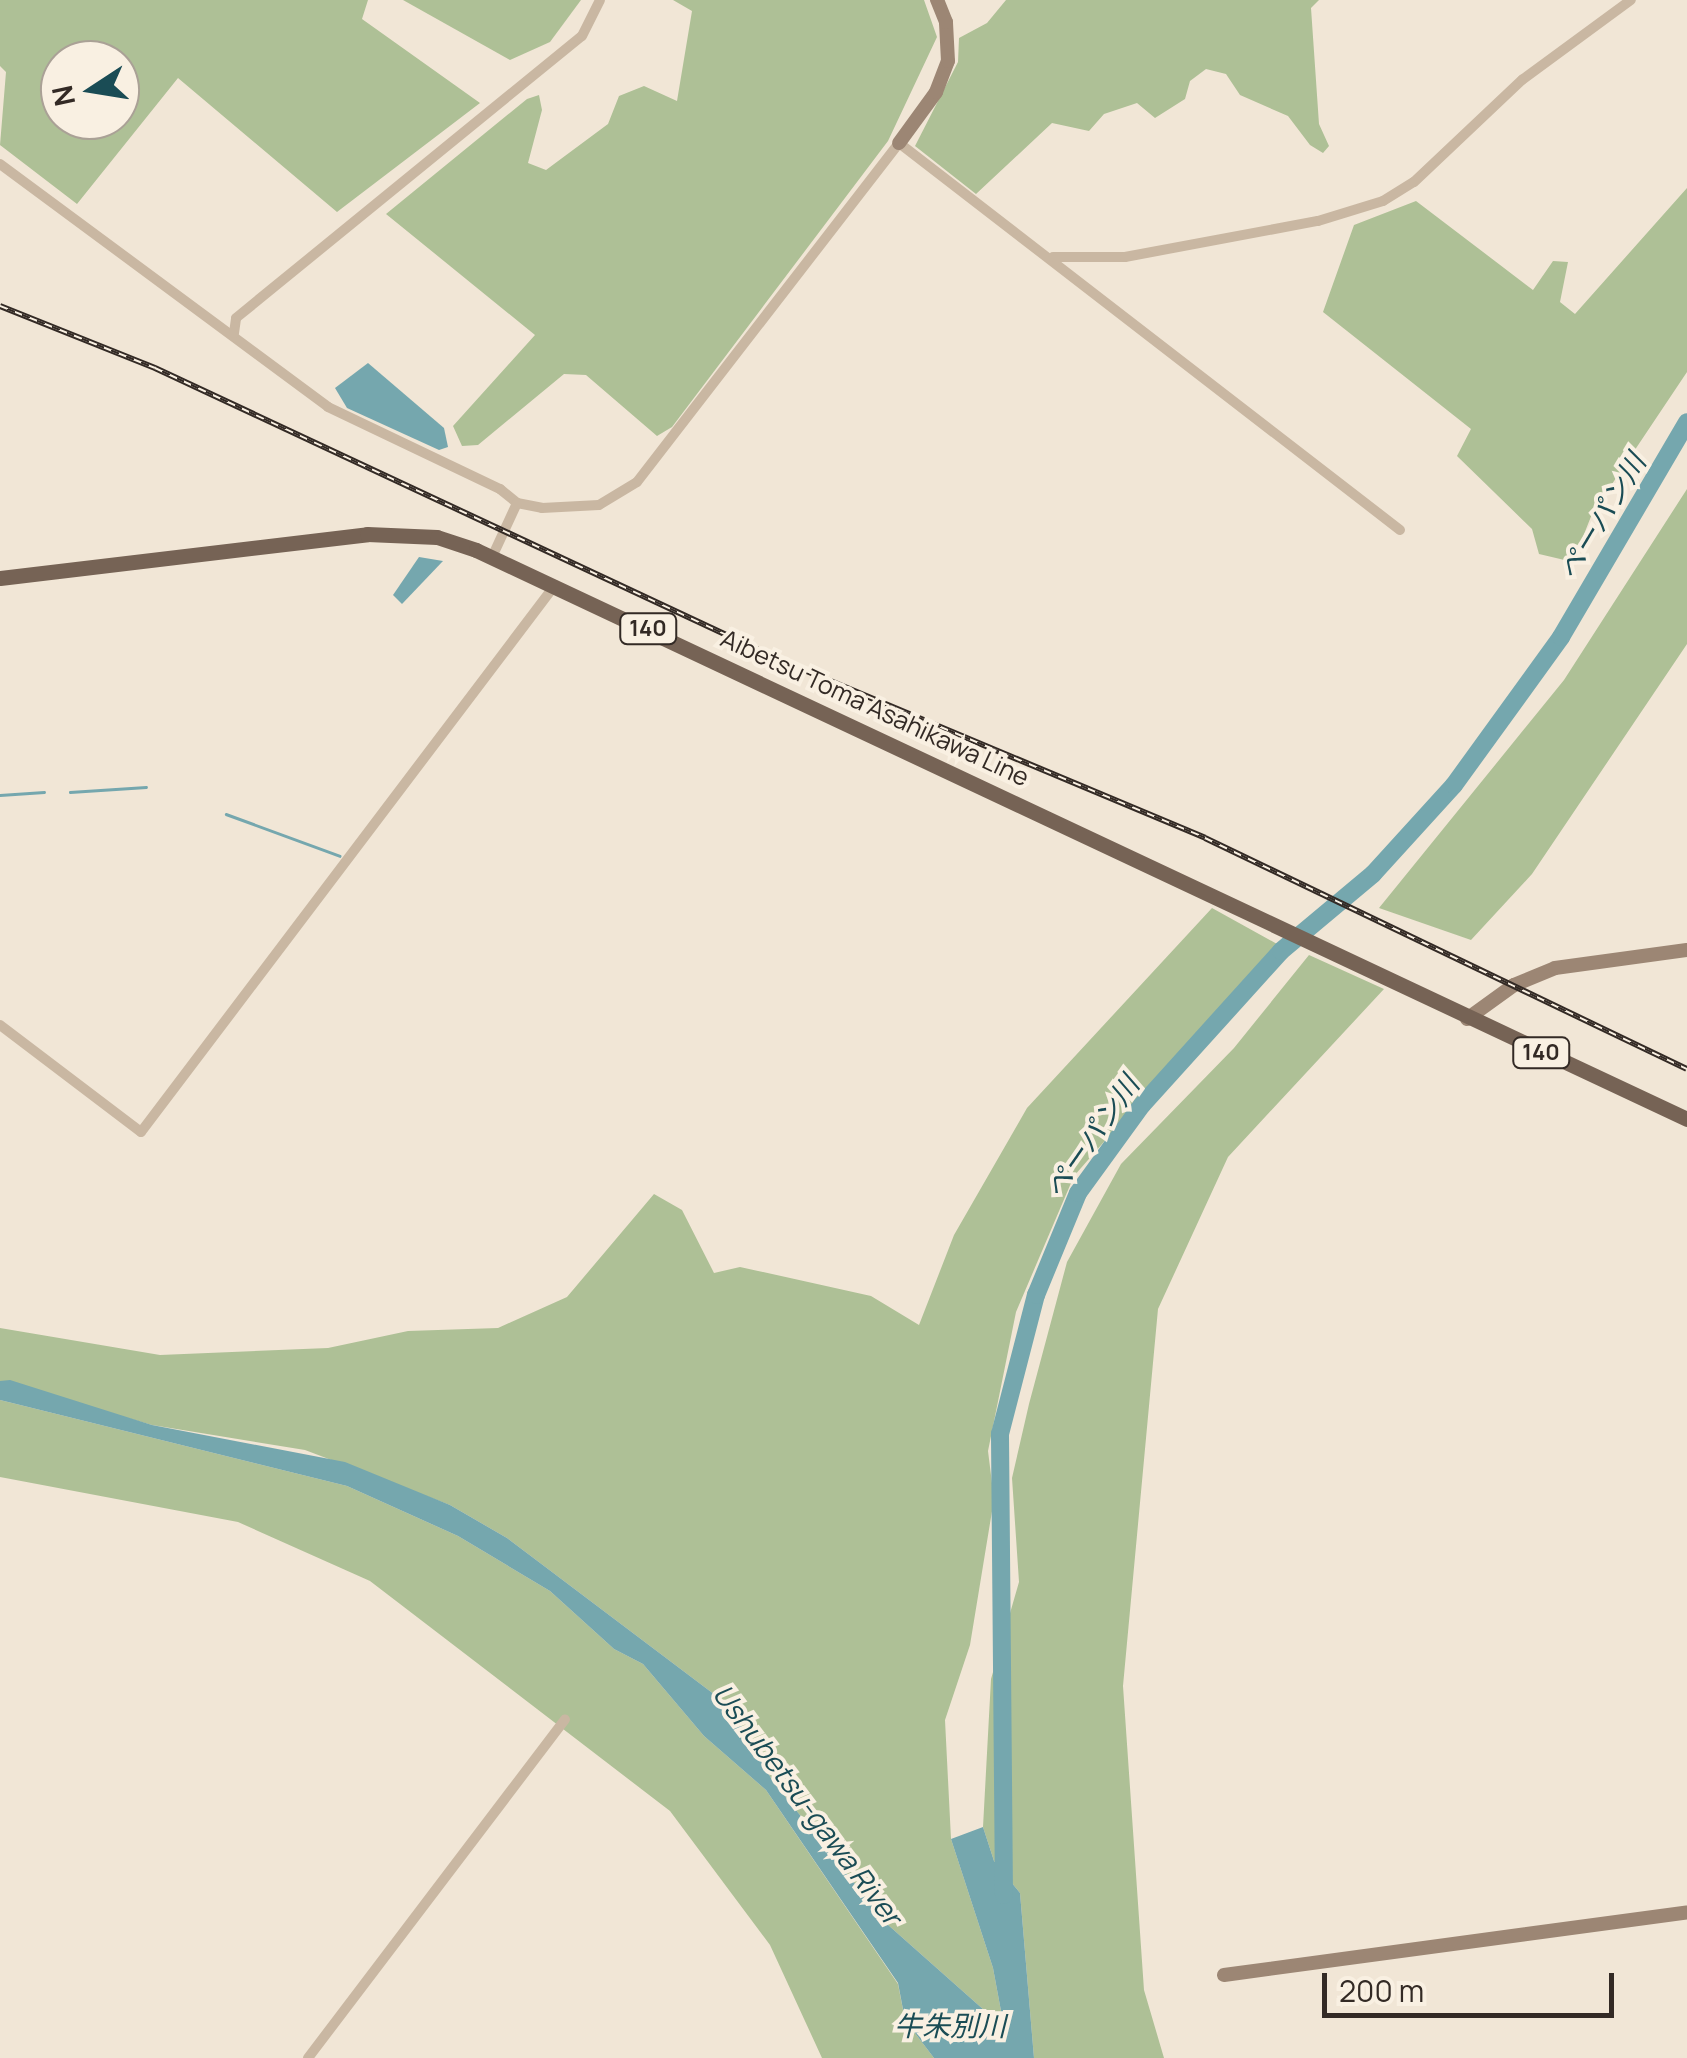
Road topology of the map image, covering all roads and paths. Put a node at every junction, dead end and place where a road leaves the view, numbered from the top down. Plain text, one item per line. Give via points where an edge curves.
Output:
1 (600, 0) edge
2 (937, 0) edge
3 (1631, 0) edge
4 (899, 142) junction
5 (0, 164) edge
6 (1053, 257) junction
7 (234, 333) junction
8 (517, 503) junction
9 (1400, 530) dead end
10 (493, 555) junction
11 (0, 578) edge
12 (555, 586) junction
13 (1687, 950) edge
14 (1466, 1019) junction
15 (0, 1026) edge
16 (1687, 1119) edge
17 (564, 1720) dead end
18 (1687, 1912) edge
19 (1224, 1975) dead end
20 (308, 2058) edge

1 - 7 street via 582,36 250,306 236,318
2 - 4 street via 948,61 936,92
3 - 6 street via 1522,80 1414,182 1383,201 1332,218 1125,258
4 - 6 street
4 - 8 street via 628,491 600,506
5 - 7 street
6 - 9 street
7 - 8 street via 328,407
8 - 10 street
10 - 11 main road, Aibetsu Toma Asahikawa Line / 140 via 436,538 367,534
10 - 12 main road, Aibetsu Toma Asahikawa Line / 140
12 - 14 main road, Aibetsu Toma Asahikawa Line / 140
12 - 15 street via 140,1132
13 - 14 street via 1554,968 1514,985
14 - 16 main road, Aibetsu Toma Asahikawa Line / 140
17 - 20 street
18 - 19 street

